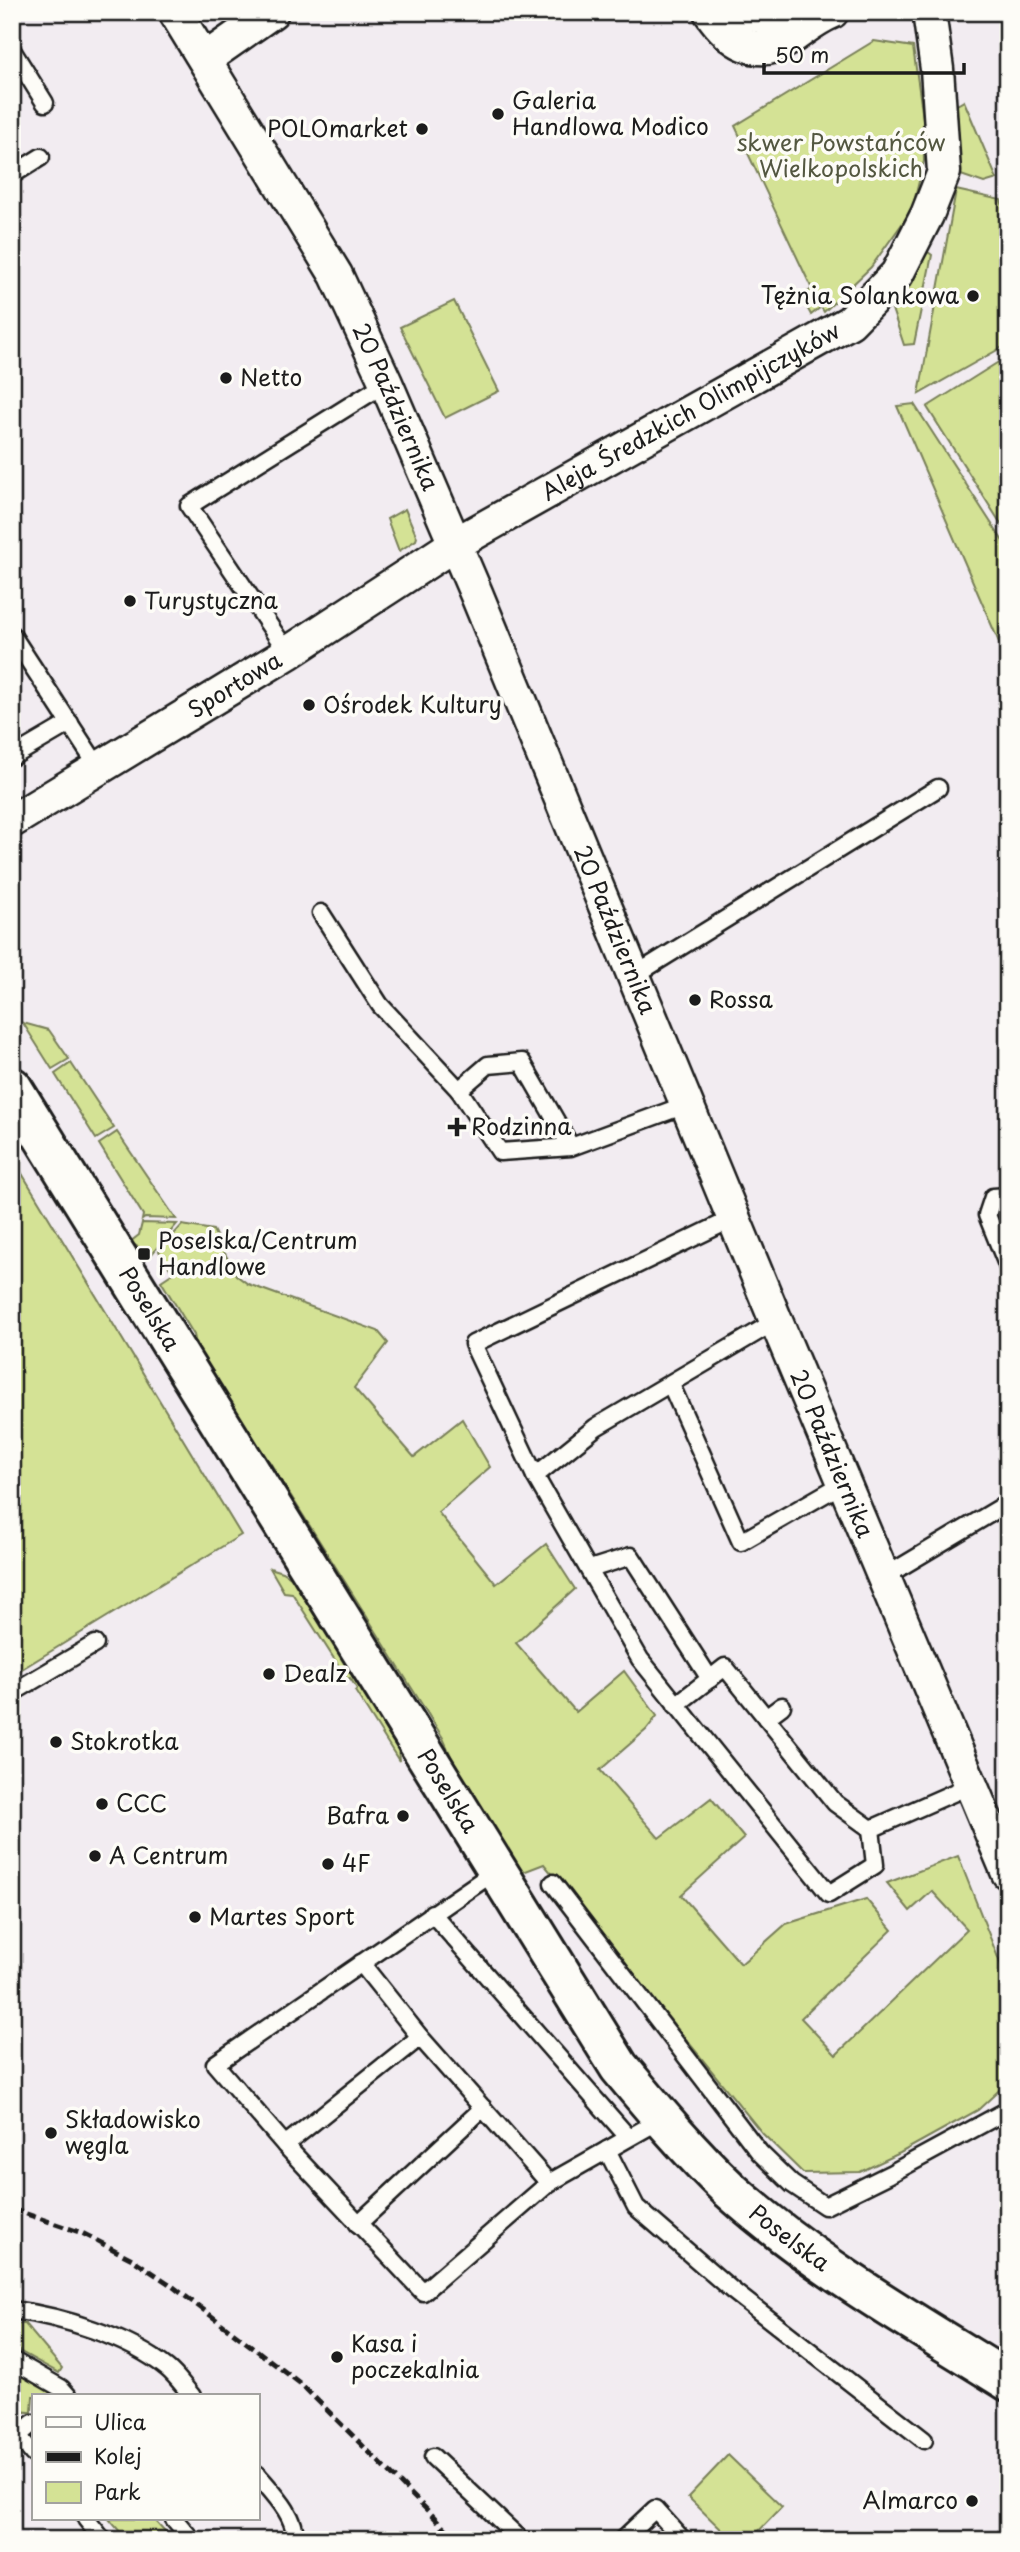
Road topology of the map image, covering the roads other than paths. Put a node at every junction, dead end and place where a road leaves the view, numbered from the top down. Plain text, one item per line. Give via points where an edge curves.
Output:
1 (175, 12) edge
2 (272, 12) edge
3 (710, 12) edge
4 (743, 12) edge
5 (929, 12) edge
6 (823, 16) edge
7 (12, 50) edge
8 (205, 59) junction
9 (45, 103) dead end
10 (41, 157) dead end
11 (12, 175) edge
12 (386, 383) junction
13 (455, 544) junction
14 (12, 635) edge
15 (288, 653) junction
16 (70, 723) junction
17 (12, 757) edge
18 (98, 767) junction
19 (938, 788) dead end
20 (12, 821) edge
21 (321, 913) dead end
22 (635, 975) junction
23 (12, 1087) edge
24 (459, 1090) junction
25 (688, 1104) junction
26 (571, 1147) junction
27 (1008, 1196) edge
28 (734, 1218) junction
29 (1008, 1267) edge
30 (776, 1321) junction
31 (671, 1385) junction
32 (536, 1476) junction
33 (844, 1483) junction
34 (1008, 1503) edge
35 (590, 1570) junction
36 (884, 1577) junction
37 (95, 1644) dead end
38 (710, 1679) junction
39 (12, 1693) edge
40 (676, 1704) junction
41 (782, 1706) dead end
42 (766, 1718) junction
43 (971, 1785) junction
44 (871, 1829) junction
45 (497, 1870) junction
46 (1008, 1873) edge
47 (553, 1884) dead end
48 (432, 1913) junction
49 (361, 1963) junction
50 (420, 2036) junction
51 (483, 2108) junction
52 (1008, 2110) edge
53 (662, 2119) junction
54 (628, 2137) junction
55 (285, 2145) junction
56 (607, 2150) junction
57 (549, 2183) junction
58 (358, 2224) junction
59 (12, 2310) edge
60 (12, 2360) edge
61 (1008, 2381) edge
62 (66, 2394) edge
63 (190, 2394) edge
64 (32, 2424) edge
65 (15, 2432) edge
66 (924, 2440) dead end
67 (32, 2453) edge
68 (433, 2457) dead end
69 (259, 2476) edge
70 (87, 2520) edge
71 (175, 2520) edge
72 (103, 2540) edge
73 (192, 2540) edge
74 (295, 2540) edge
75 (521, 2540) edge
76 (622, 2540) edge
77 (683, 2540) edge

1 - 8 street, 20 Października
2 - 8 street
3 - 6 street via 734,40 755,48 788,40
4 - 6 street via 775,20
5 - 13 street, Aleja Średzkich Olimpijczyków via 944,172 897,274 850,322
7 - 9 lane
8 - 12 street, 20 Października via 336,275
10 - 11 lane
12 - 13 street, 20 Października
12 - 15 lane via 189,506
13 - 15 street, Sportowa
13 - 22 street, 20 Października
14 - 16 lane
15 - 18 street, Sportowa
16 - 17 lane
16 - 18 lane
18 - 20 street, Sportowa
19 - 22 lane
21 - 24 lane via 380,1005
22 - 25 street, 20 Października
23 - 45 street, Poselska
24 - 26 lane via 500,1152
24 - 26 lane via 488,1065 522,1062
25 - 26 lane
25 - 28 street, 20 Października
27 - 29 lane via 993,1197 987,1215
28 - 30 street, 20 Października
28 - 32 lane via 473,1345
30 - 31 lane
30 - 33 street, 20 Października
31 - 32 lane via 596,1427
31 - 33 lane via 741,1542
32 - 35 lane
33 - 36 street, 20 Października
34 - 36 lane
35 - 38 lane via 631,1556
35 - 40 lane via 640,1660
36 - 43 street, 20 Października
37 - 39 lane
38 - 40 lane
38 - 42 lane via 725,1667
40 - 44 lane via 829,1894 875,1865
41 - 42 lane
42 - 44 lane via 835,1803
43 - 44 lane
43 - 46 street, 20 Października
45 - 48 lane
45 - 53 street, Poselska via 619,2067
47 - 52 lane via 760,2153 792,2184 825,2206
48 - 49 lane
48 - 54 lane
49 - 50 lane
49 - 55 lane via 215,2064
50 - 51 lane
50 - 55 lane
51 - 57 lane
51 - 58 lane
53 - 54 lane
53 - 61 street, Poselska via 730,2190 800,2247
54 - 56 lane
55 - 58 lane
56 - 57 lane
56 - 66 lane via 636,2207 733,2291
57 - 58 lane via 423,2291
59 - 63 lane via 87,2327 152,2356
60 - 62 lane
64 - 65 lane
65 - 67 lane
68 - 75 lane
69 - 74 lane via 296,2528
70 - 72 lane
71 - 73 lane
76 - 77 lane via 655,2509

